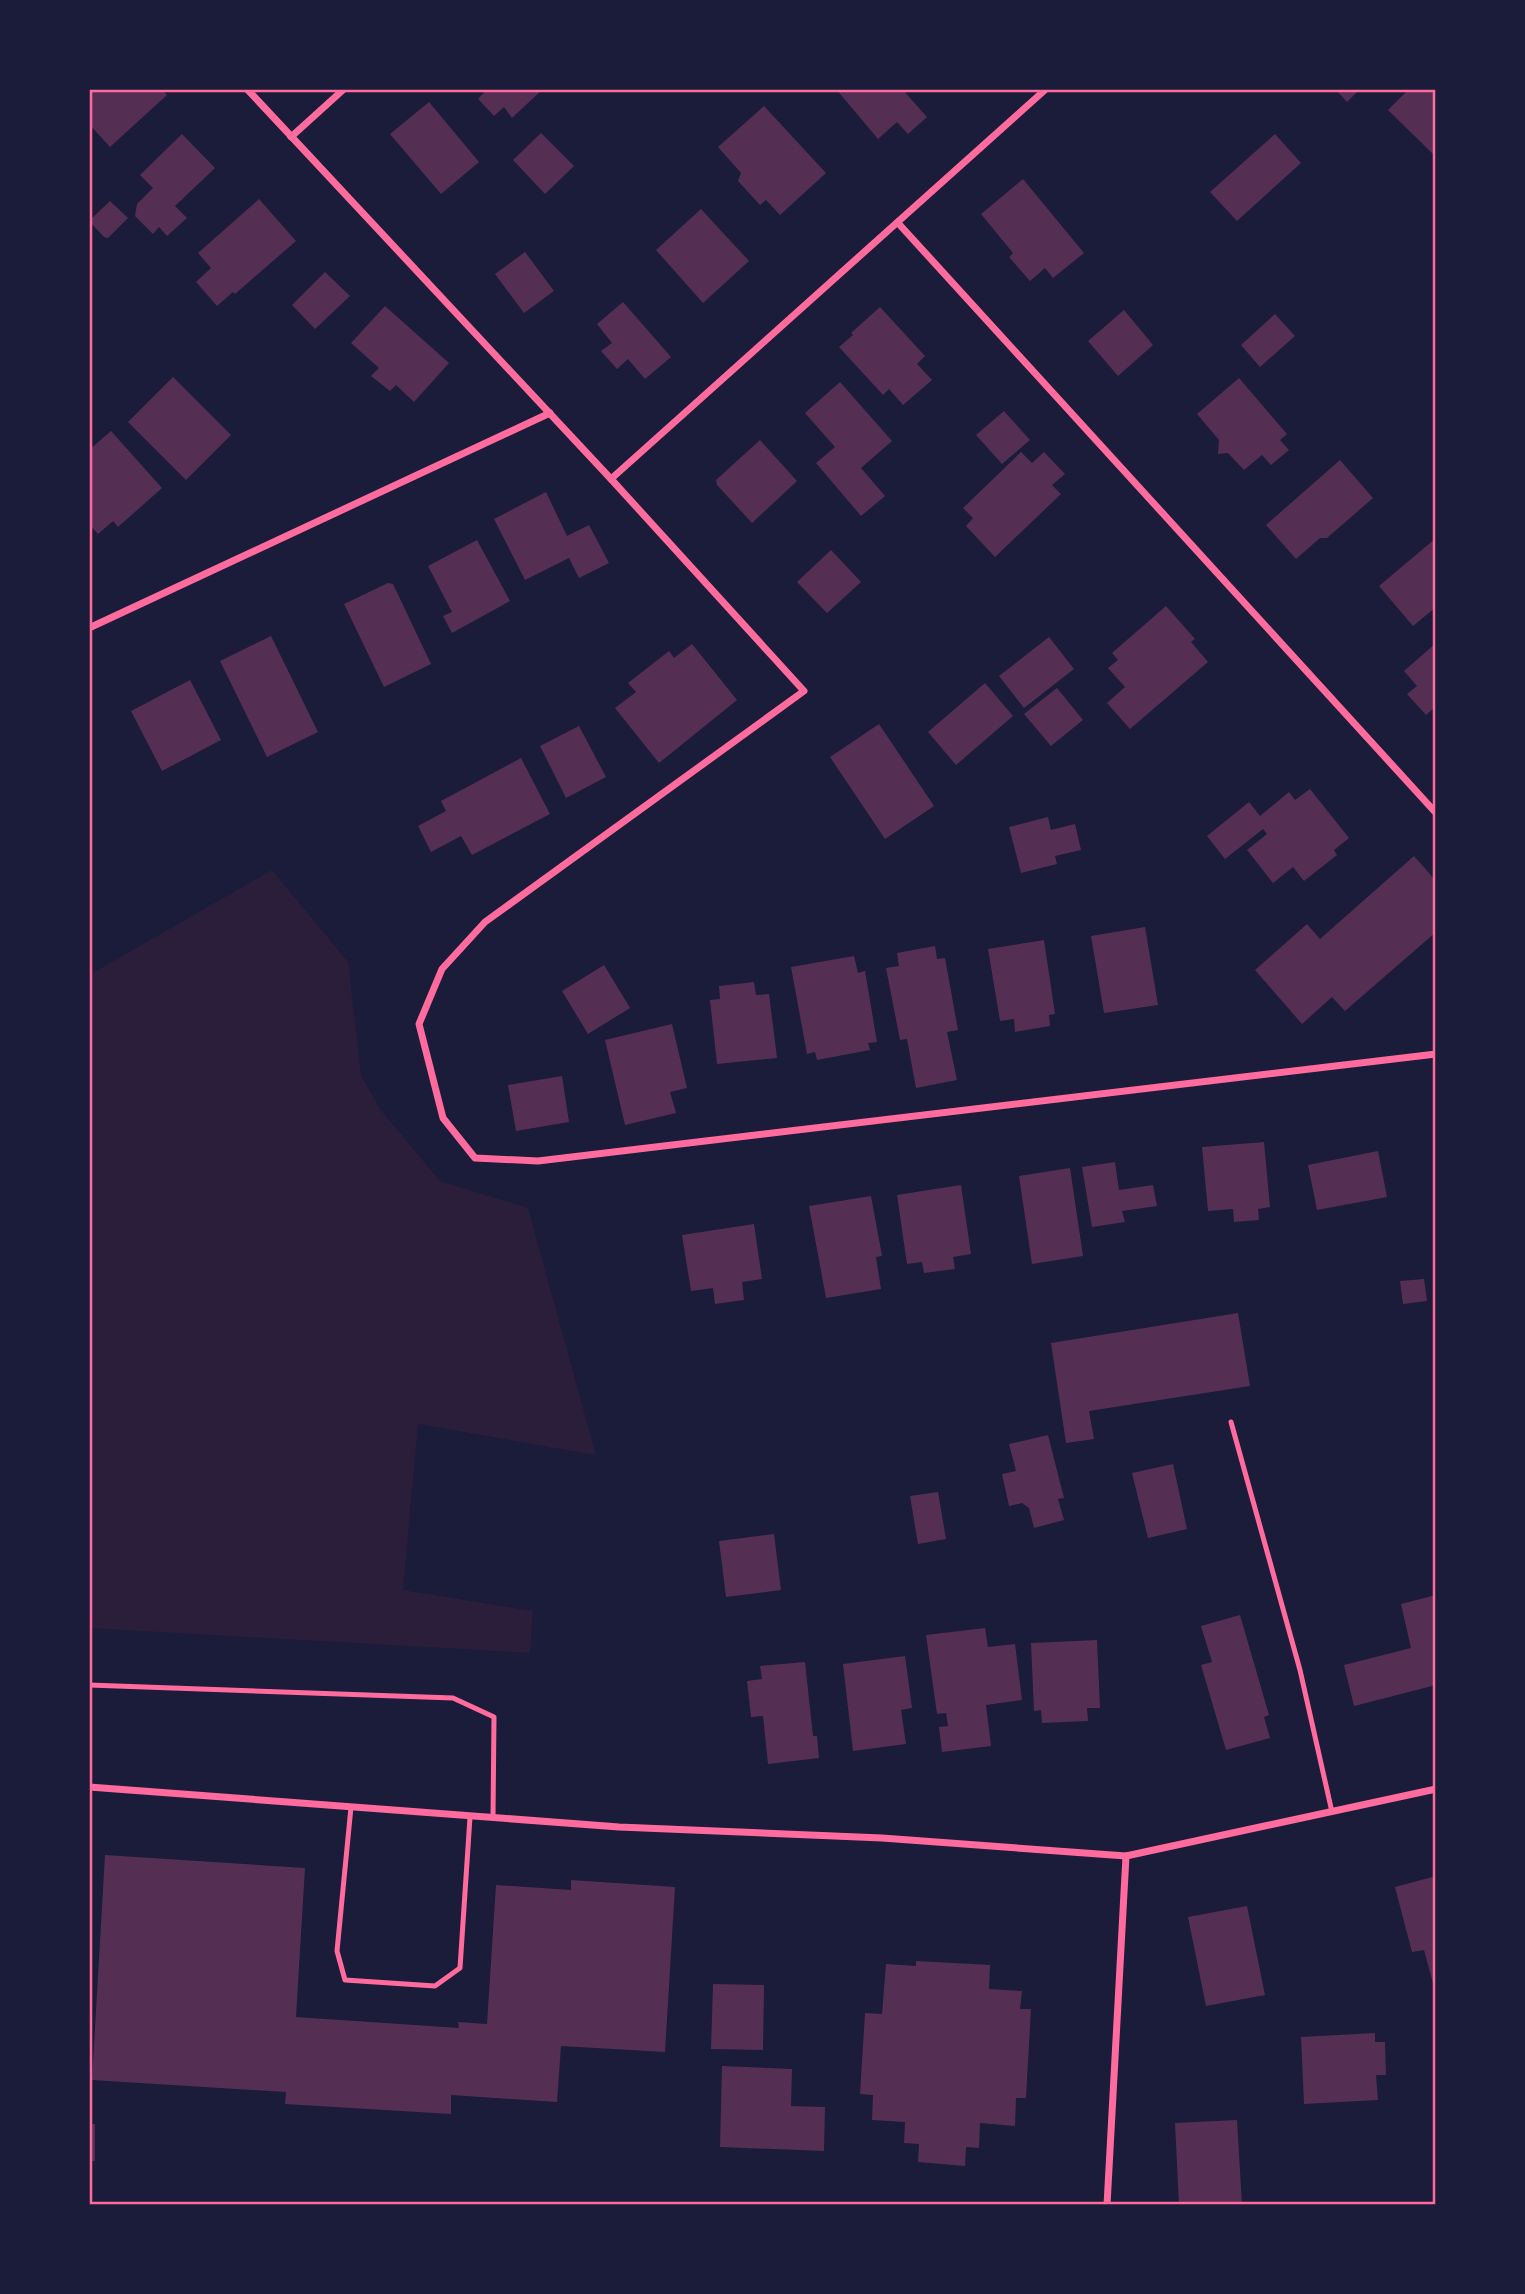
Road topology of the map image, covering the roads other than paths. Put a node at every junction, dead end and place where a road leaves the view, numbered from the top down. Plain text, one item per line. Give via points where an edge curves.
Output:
1 (247, 89) edge
2 (344, 89) edge
3 (1046, 89) edge
4 (291, 137) junction
5 (898, 223) junction
6 (550, 414) junction
7 (611, 479) junction
8 (90, 627) edge
9 (1436, 813) edge
10 (1436, 1054) edge
11 (1231, 1422) dead end
12 (89, 1685) edge
13 (89, 1787) edge
14 (1436, 1789) edge
15 (351, 1807) junction
16 (1332, 1812) junction
17 (470, 1816) junction
18 (493, 1818) junction
19 (1126, 1856) junction
20 (1107, 2205) edge

1 - 4 street
2 - 4 street
3 - 5 street
4 - 6 street
5 - 7 street
5 - 9 street
6 - 7 street
6 - 8 street
7 - 10 street via 804,691 485,922 442,969 419,1024 443,1118 475,1158 538,1161
11 - 16 lane via 1300,1670
12 - 18 lane via 453,1698 494,1717
13 - 15 street
14 - 16 street
15 - 17 street
15 - 17 lane via 337,1951 345,1980 435,1986 460,1968
16 - 19 street
17 - 18 street
18 - 19 street
19 - 20 street

